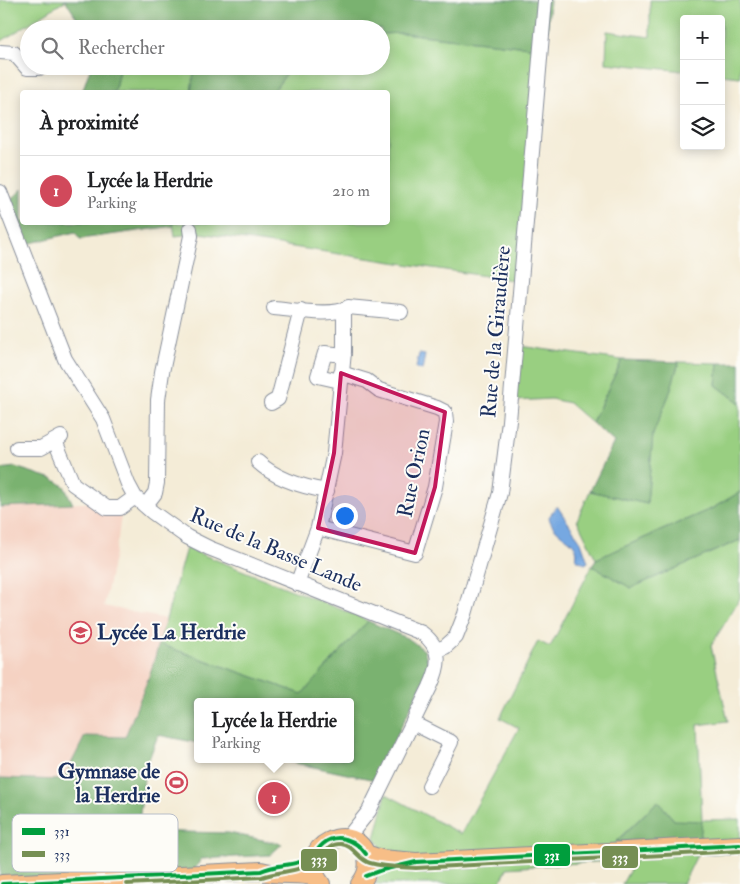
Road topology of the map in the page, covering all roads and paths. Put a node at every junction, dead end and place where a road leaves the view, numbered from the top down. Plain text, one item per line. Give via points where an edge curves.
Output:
1 (545, 0) edge
2 (0, 52) edge
3 (20, 60) edge
4 (0, 192) edge
5 (190, 229) dead end
6 (274, 308) dead end
7 (301, 310) junction
8 (344, 310) junction
9 (401, 312) dead end
10 (344, 355) junction
11 (341, 377) junction
12 (271, 403) dead end
13 (17, 448) dead end
14 (258, 462) dead end
15 (327, 491) junction
16 (140, 501) junction
17 (318, 528) junction
18 (297, 584) junction
19 (436, 650) junction
20 (413, 722) junction
21 (428, 786) dead end
22 (369, 811) junction
23 (345, 838) junction
24 (740, 845) edge
25 (364, 851) junction
26 (315, 855) junction
27 (416, 862) junction
28 (261, 871) junction
29 (363, 880) edge
30 (319, 881) edge
31 (2, 884) edge

1 - 19 street, Rue de la Giraudière via 500,494 466,614 456,637
2 - 3 street via 14,53
4 - 16 street, Rue de la Basse Lande via 66,359 102,419 128,484
5 - 16 street via 158,400 155,493
6 - 7 street
7 - 8 street via 330,313
7 - 12 street via 278,399
8 - 9 street via 348,307
8 - 10 street
10 - 11 street
10 - 11 street via 325,353 318,376
11 - 15 street
11 - 17 street, Rue Orion via 367,381 379,390 437,408 445,412 446,422 435,487 415,553
13 - 16 street via 41,448 58,439 72,484 107,508 120,508
14 - 15 street via 269,472
15 - 17 street
16 - 18 street, Rue de la Basse Lande via 187,537
17 - 18 street
18 - 19 street, Rue de la Basse Lande via 422,633
19 - 20 street via 437,672
20 - 21 street via 451,742
20 - 22 street
22 - 23 street
22 - 25 street via 363,834
23 - 25 main road
23 - 26 main road via 325,843
24 - 27 main road
25 - 27 main road via 382,859
25 - 29 main road via 368,869
26 - 28 main road via 301,862 267,867
26 - 30 main road via 314,870
27 - 29 main road via 382,870
28 - 30 main road via 302,873
28 - 31 main road

